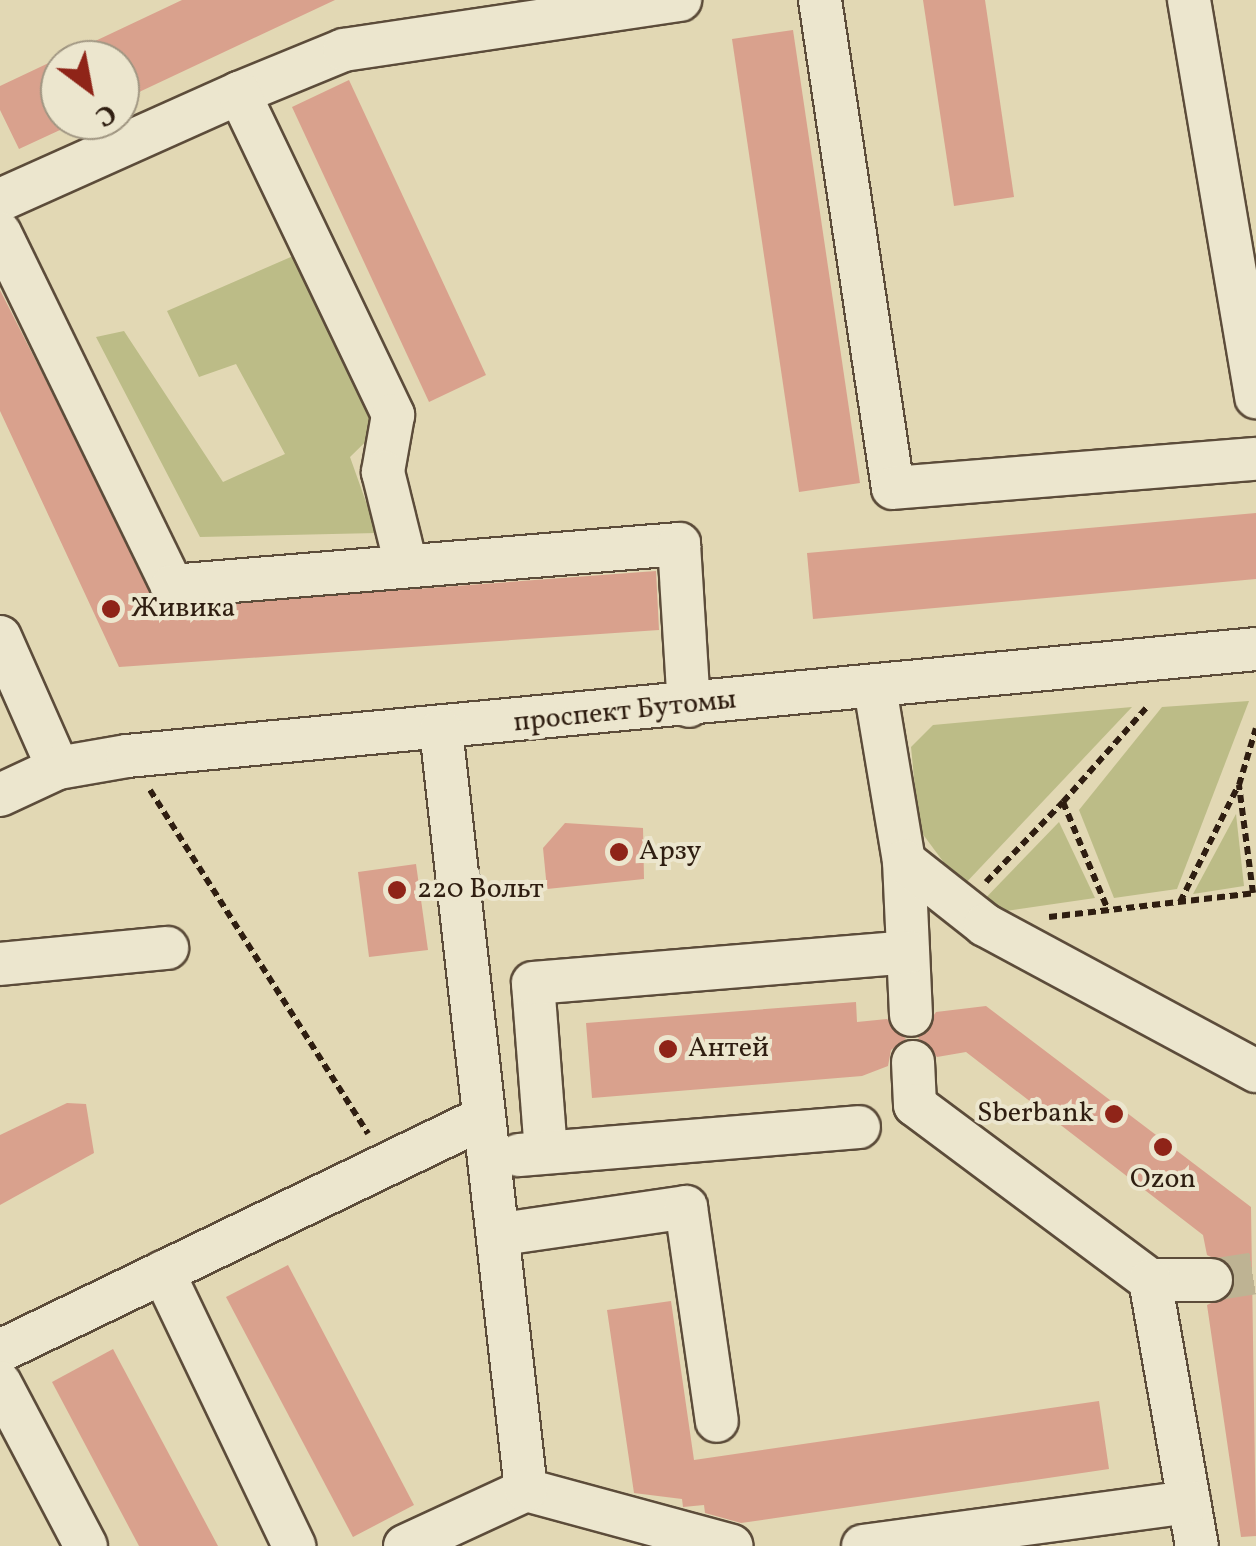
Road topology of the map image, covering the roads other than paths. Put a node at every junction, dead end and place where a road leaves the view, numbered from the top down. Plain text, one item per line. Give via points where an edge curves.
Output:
1 (680, 0) edge
2 (820, 0) edge
3 (1190, 0) edge
4 (239, 93) junction
5 (0, 200) edge
6 (0, 232) edge
7 (1256, 397) edge
8 (1256, 459) edge
9 (406, 564) junction
10 (0, 637) edge
11 (1256, 650) edge
12 (875, 688) junction
13 (689, 706) junction
14 (441, 730) junction
15 (58, 768) junction
16 (0, 795) edge
17 (904, 862) junction
18 (168, 948) dead end
19 (908, 952) junction
20 (0, 964) edge
21 (533, 983) junction
22 (468, 988) junction
23 (911, 1016) dead end
24 (912, 1062) dead end
25 (1256, 1070) edge
26 (859, 1127) dead end
27 (484, 1138) junction
28 (546, 1152) junction
29 (502, 1234) junction
30 (163, 1272) junction
31 (1150, 1280) junction
32 (1211, 1280) tunnel mouth
33 (0, 1351) edge
34 (0, 1383) edge
35 (717, 1421) dead end
36 (526, 1490) junction
37 (1190, 1502) junction
38 (882, 1545) edge
39 (86, 1546) edge
40 (294, 1546) edge
41 (406, 1546) edge
42 (732, 1546) edge
43 (1197, 1546) edge

1 - 4 street via 344,50
2 - 8 street via 893,488
3 - 7 street
4 - 5 street
4 - 9 street via 393,415 383,472
6 - 9 street via 172,586
9 - 13 street via 680,544
10 - 15 street
11 - 12 street, проспект Бутомы
12 - 13 street, проспект Бутомы
12 - 17 street
13 - 14 street, проспект Бутомы
14 - 15 street, проспект Бутомы
14 - 22 street
15 - 16 street, проспект Бутомы
17 - 19 street
17 - 25 street via 974,916
18 - 20 street
19 - 21 street
19 - 23 street
21 - 22 street
21 - 28 street
22 - 27 street
24 - 31 street via 914,1105
26 - 28 street
27 - 28 street
27 - 29 street
27 - 30 street via 387,1164
29 - 35 street via 686,1207
29 - 36 street
30 - 33 street
30 - 40 street
31 - 32 street
31 - 37 street
34 - 39 street
36 - 41 street
36 - 42 street
37 - 38 street
37 - 43 street

